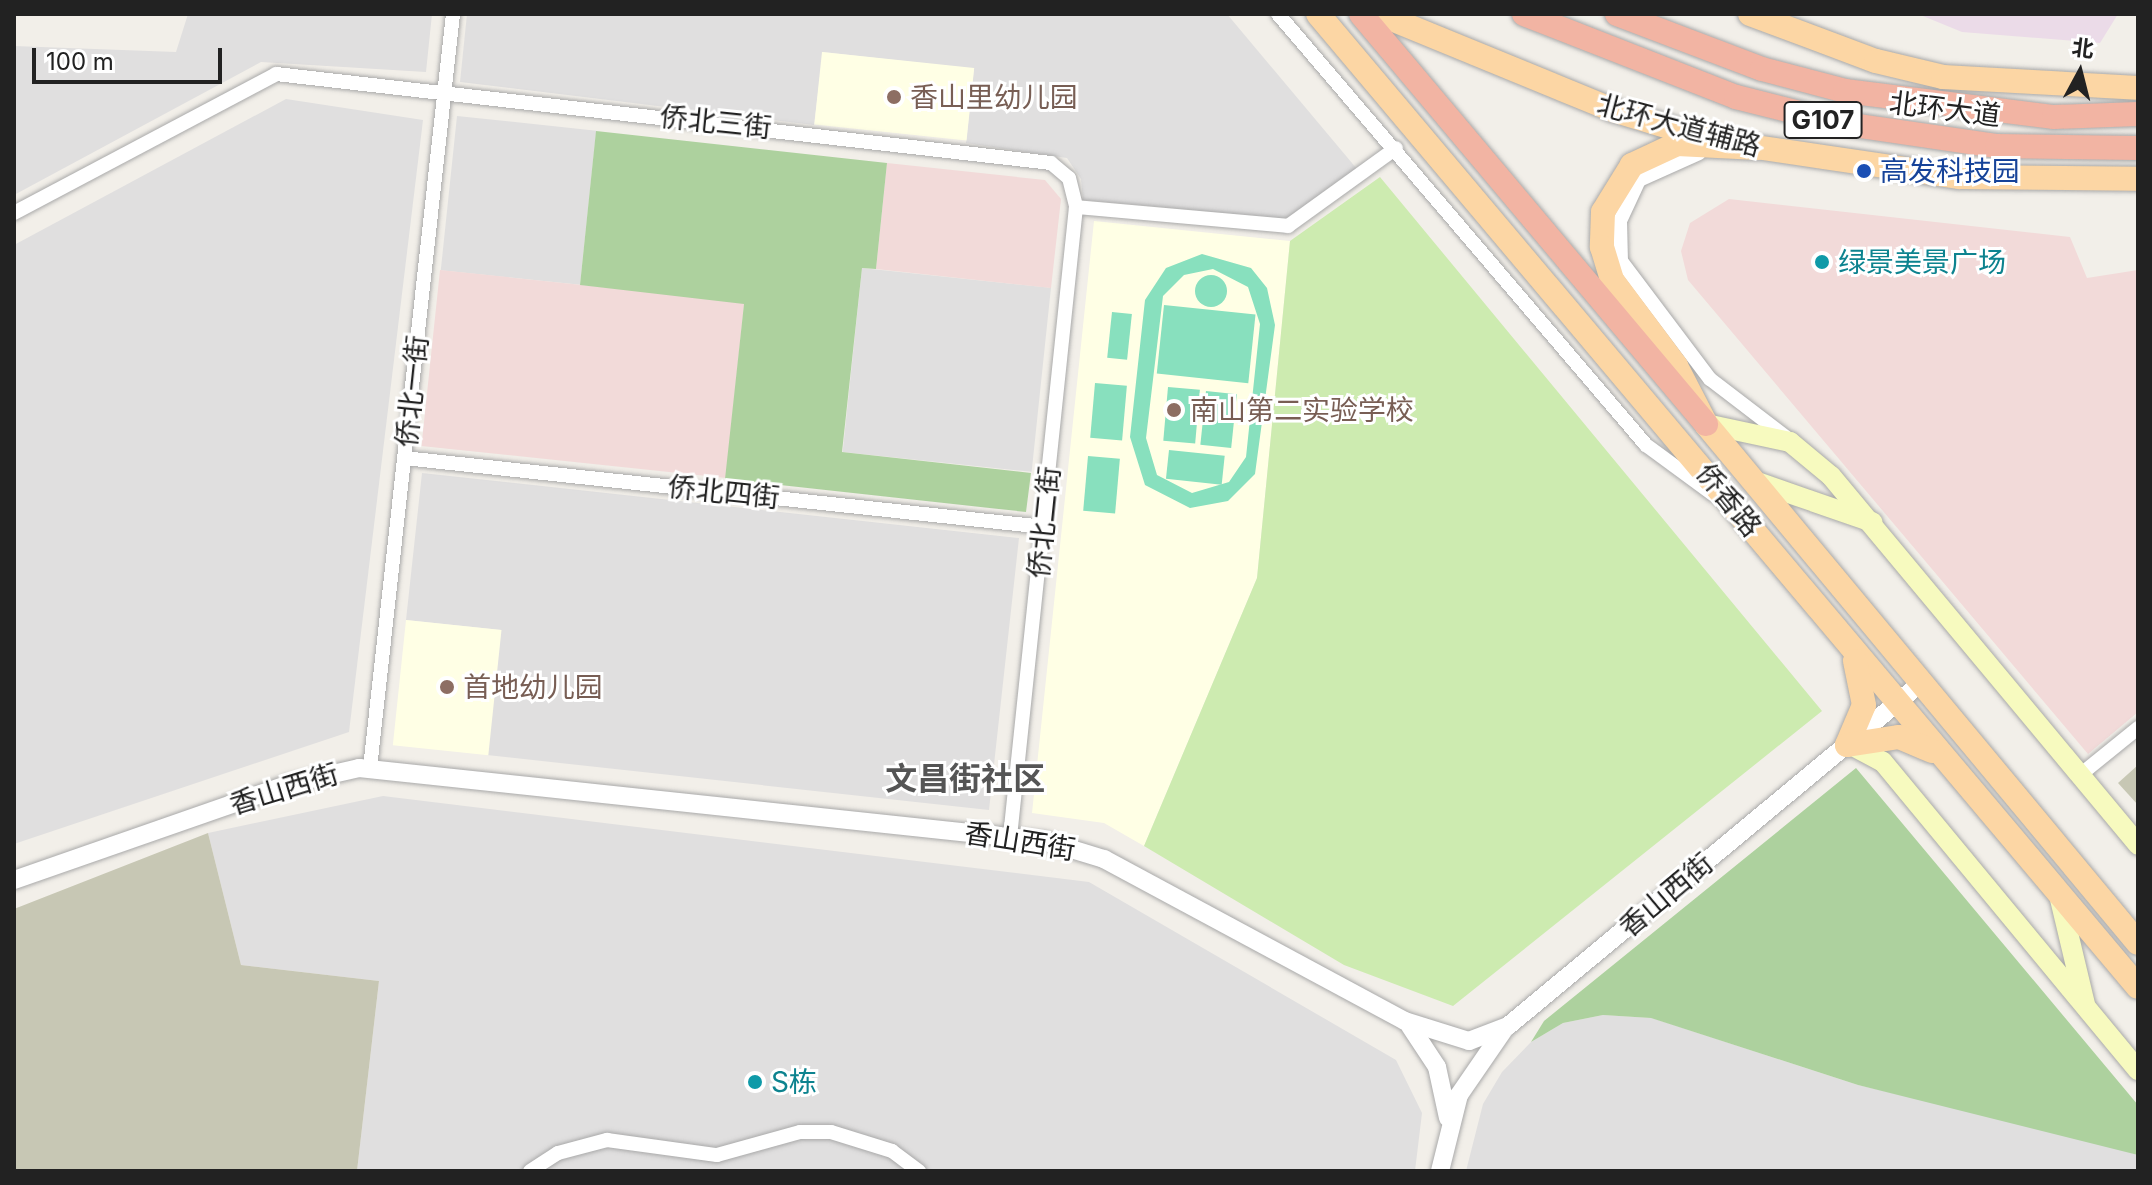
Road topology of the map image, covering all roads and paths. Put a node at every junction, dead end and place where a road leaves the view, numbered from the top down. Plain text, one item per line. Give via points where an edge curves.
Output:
1 (453, 14) edge
2 (1278, 14) edge
3 (1318, 14) edge
4 (1361, 14) edge
5 (1379, 14) edge
6 (1525, 14) edge
7 (1617, 14) edge
8 (1750, 14) edge
9 (2138, 88) edge
10 (445, 92) junction
11 (2138, 114) edge
12 (1396, 148) junction
13 (1758, 148) junction
14 (2138, 148) edge
15 (2138, 179) edge
16 (1076, 207) junction
17 (14, 213) edge
18 (1706, 424) junction
19 (1798, 446) junction
20 (404, 458) junction
21 (1760, 483) junction
22 (1738, 512) junction
23 (1872, 522) junction
24 (1044, 527) junction
25 (1847, 645) junction
26 (1922, 682) junction
27 (1896, 704) junction
28 (2138, 728) edge
29 (1847, 745) junction
30 (1941, 757) junction
31 (370, 768) junction
32 (2080, 775) junction
33 (2011, 790) junction
34 (1987, 810) junction
35 (1010, 837) junction
36 (2138, 845) edge
37 (14, 880) edge
38 (2059, 895) junction
39 (2138, 943) edge
40 (2138, 987) edge
41 (2086, 1008) junction
42 (1405, 1021) junction
43 (1508, 1026) junction
44 (2138, 1070) edge
45 (1448, 1132) junction
46 (530, 1171) edge
47 (919, 1171) edge
48 (1440, 1171) edge

1 - 10 street, 侨北一街
2 - 12 street
3 - 22 main road, 侨香路
4 - 18 highway
5 - 13 main road, 北环大道辅路 via 1613,110
6 - 14 highway, 北环大道 / G107 via 1736,97 1854,127 1997,146
7 - 11 highway, 北环大道 / G107 via 1762,69 1845,91 2054,117
8 - 9 main road via 1876,61 1943,77
10 - 16 street, 侨北三街 via 1035,158 1069,178
10 - 17 street, 侨北三街 via 265,76
10 - 20 street, 侨北一街
12 - 16 street via 1288,226
12 - 22 street via 1646,445
13 - 15 main road, 北环大道辅路 via 1960,177
13 - 18 main road, 侨香路 via 1663,148 1620,178 1603,212 1602,247 1612,280 1676,366
13 - 19 street via 1684,155 1651,170 1623,208 1618,247 1635,288 1710,379
16 - 24 street, 侨北二街
18 - 19 main road
18 - 21 main road, 侨香路
19 - 23 main road
20 - 24 street, 侨北四街
20 - 31 street, 侨北一街
21 - 23 main road
21 - 26 main road, 侨香路
22 - 25 main road, 侨香路
23 - 32 main road
24 - 35 street, 侨北二街
25 - 27 main road, 侨香路
25 - 29 main road via 1864,705
26 - 27 street, 香山西街
26 - 33 main road, 侨香路
27 - 29 street, 香山西街
27 - 30 main road, 侨香路
28 - 32 street
29 - 30 main road via 1899,737
29 - 41 main road via 1874,752
29 - 43 street, 香山西街
30 - 34 main road, 侨香路
31 - 35 street, 香山西街
31 - 37 street, 香山西街 via 289,784
32 - 36 main road
33 - 34 main road
33 - 39 main road, 侨香路
34 - 38 main road, 侨香路
35 - 42 street, 香山西街 via 1091,852
38 - 40 main road, 侨香路
38 - 41 main road
41 - 44 main road
42 - 43 street, 香山西街 via 1461,1041
42 - 45 street via 1437,1067
43 - 45 street via 1466,1082
45 - 48 street
46 - 47 street via 558,1153 607,1140 717,1155 800,1132 831,1132 892,1151

